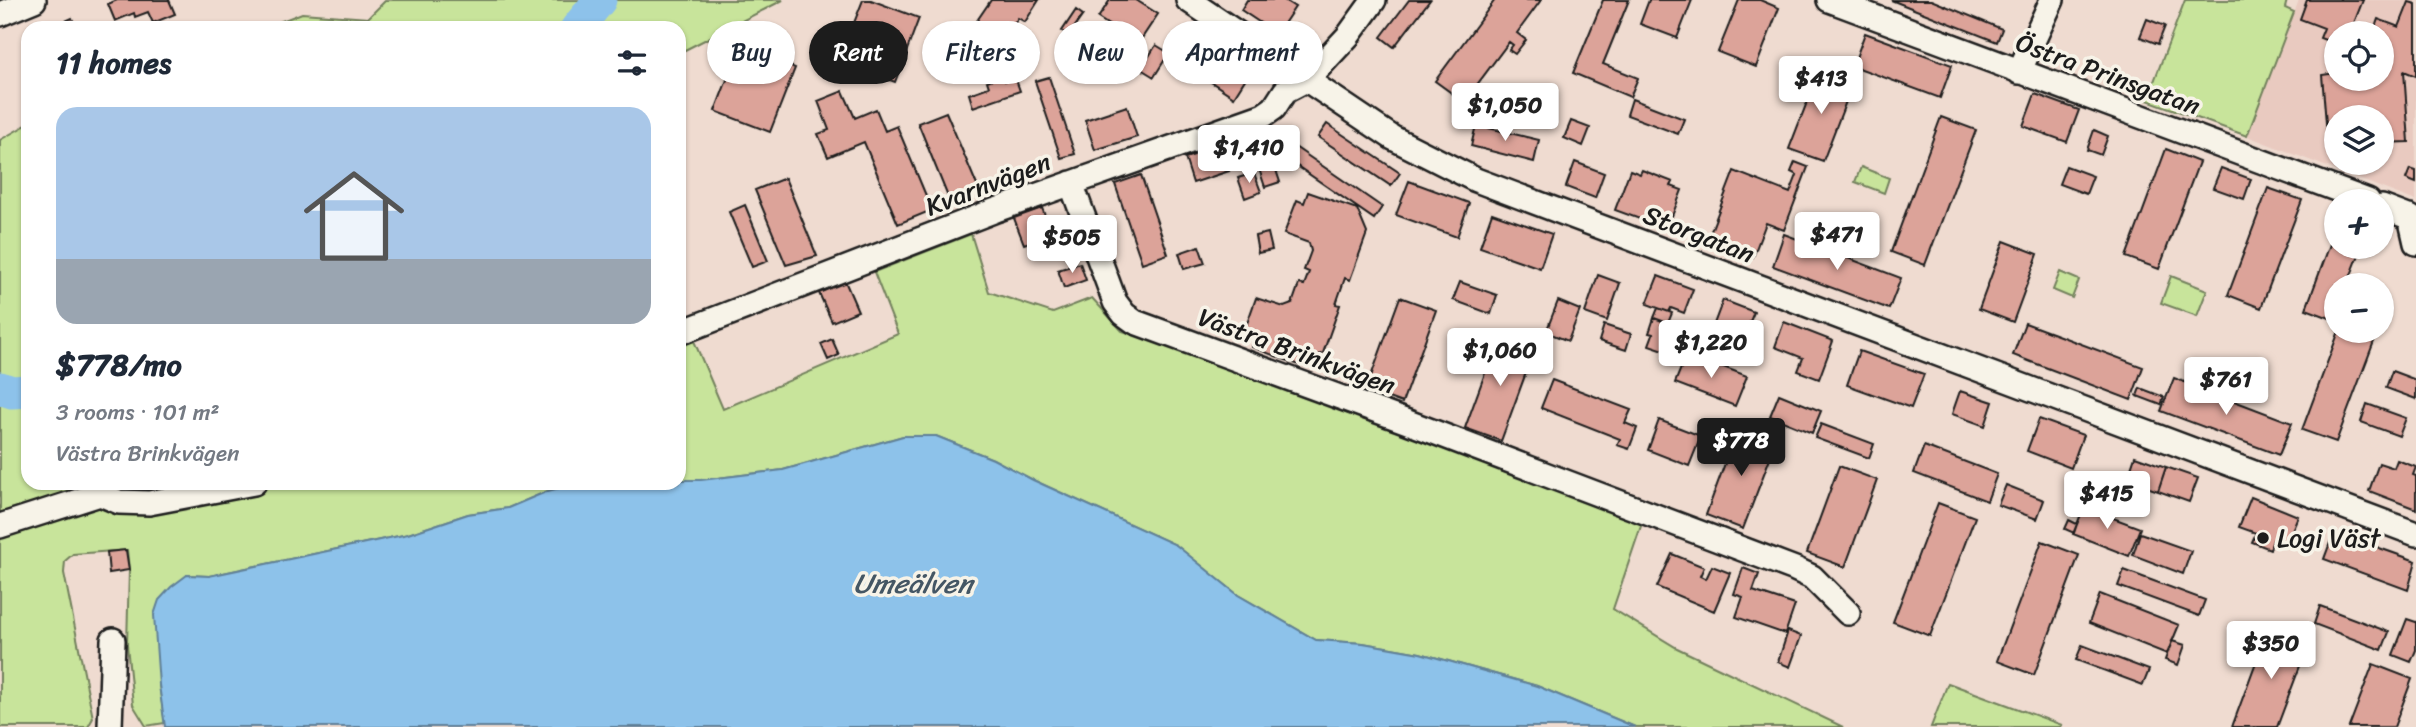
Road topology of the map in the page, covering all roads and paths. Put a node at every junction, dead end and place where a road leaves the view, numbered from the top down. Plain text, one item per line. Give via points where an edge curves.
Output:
1 (34, 0) edge
2 (1188, 0) edge
3 (1374, 0) edge
4 (1829, 0) edge
5 (2052, 0) edge
6 (0, 14) edge
7 (1220, 21) edge
8 (1323, 63) edge
9 (2019, 72) junction
10 (1298, 84) edge
11 (1315, 84) edge
12 (1071, 183) junction
13 (2337, 189) edge
14 (2394, 211) edge
15 (2413, 218) edge
16 (2416, 243) edge
17 (686, 330) edge
18 (217, 490) edge
19 (0, 527) edge
20 (2416, 534) edge
21 (1848, 614) dead end
22 (113, 640) dead end
23 (110, 727) edge

1 - 6 street
2 - 7 street, Storgatan
3 - 8 street, Kvarnvägen
4 - 9 street, Östra Prinsgatan
5 - 9 street
9 - 13 street, Östra Prinsgatan
10 - 12 street, Kvarnvägen via 1256,118
11 - 20 street, Storgatan via 1393,138 1476,180
12 - 17 street, Kvarnvägen
12 - 21 street, Västra Brinkvägen via 1115,302 1135,322 1795,569 1812,577
14 - 15 street
15 - 16 street
18 - 19 street via 149,503 119,502 100,494
22 - 23 street

